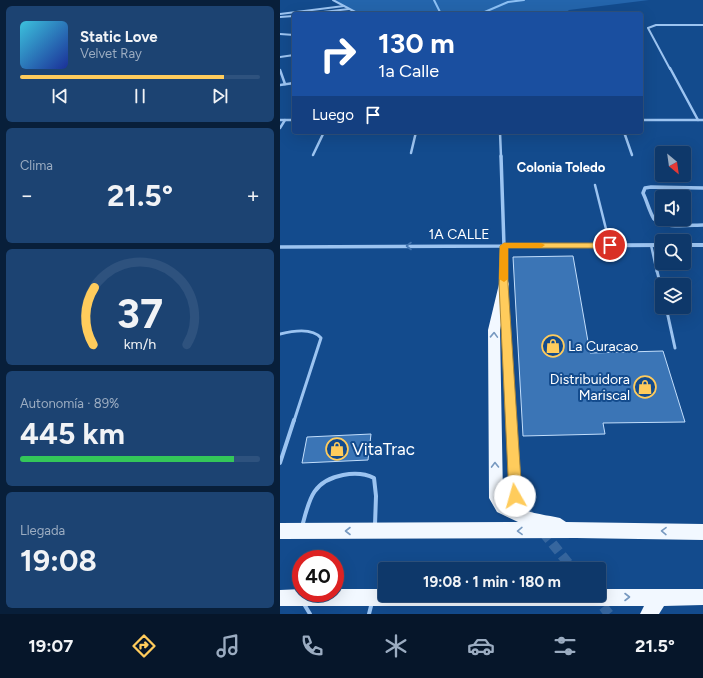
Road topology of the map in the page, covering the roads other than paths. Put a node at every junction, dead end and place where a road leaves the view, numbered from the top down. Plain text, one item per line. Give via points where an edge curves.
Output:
1 (333, 0) edge
2 (344, 6) junction
3 (349, 9) junction
4 (292, 12) edge
5 (296, 12) edge
6 (323, 12) edge
7 (355, 12) edge
8 (280, 14) edge
9 (292, 16) edge
10 (280, 17) edge
11 (703, 25) edge
12 (281, 34) edge
13 (292, 35) edge
14 (292, 55) edge
15 (280, 57) edge
16 (280, 70) edge
17 (292, 83) edge
18 (285, 84) junction
19 (280, 85) edge
20 (280, 120) edge
21 (285, 120) junction
22 (292, 120) edge
23 (643, 120) edge
24 (698, 120) junction
25 (703, 120) edge
26 (280, 128) edge
27 (323, 134) edge
28 (416, 134) edge
29 (500, 134) edge
30 (625, 134) edge
31 (412, 153) dead end
32 (313, 155) dead end
33 (632, 155) dead end
34 (595, 185) dead end
35 (703, 188) edge
36 (703, 225) edge
37 (610, 245) junction
38 (651, 245) junction
39 (655, 245) edge
40 (691, 245) edge
41 (703, 245) edge
42 (280, 246) edge
43 (504, 246) junction
44 (659, 278) edge
45 (504, 284) junction
46 (668, 314) edge
47 (280, 334) edge
48 (676, 348) dead end
49 (280, 463) edge
50 (515, 496) tunnel mouth
51 (576, 530) junction
52 (280, 531) edge
53 (301, 531) junction
54 (374, 531) junction
55 (703, 532) edge
56 (659, 596) junction
57 (292, 597) edge
58 (344, 597) edge
59 (373, 597) junction
60 (703, 597) edge
61 (280, 598) edge
62 (304, 602) edge
63 (310, 614) edge
64 (369, 614) edge
65 (649, 614) edge

1 - 2 street
2 - 3 street
2 - 5 street
3 - 6 street
3 - 7 street
4 - 8 street
9 - 10 street
11 - 24 street via 648,28
12 - 13 street
14 - 15 street
16 - 18 street
17 - 18 street
18 - 19 street
20 - 21 street
21 - 22 street
21 - 26 street
23 - 24 street
24 - 25 street
27 - 32 street
28 - 31 street
29 - 43 street
30 - 33 street
34 - 37 lane
35 - 36 street via 652,187 644,190 659,224
37 - 38 street, 1A CALLE
37 - 43 street, 1A CALLE
38 - 39 street, 1A CALLE
38 - 44 lane
40 - 41 street
43 -> 42 street, 1A CALLE
43 - 45 street
45 - 50 street
51 -> 45 highway via 514,514 502,507 496,498 494,330
46 - 48 lane
47 - 49 lane via 300,331 316,333 321,338
51 -> 54 highway
55 -> 51 highway
52 - 53 highway
54 -> 53 highway
53 - 54 lane via 310,499 317,486 338,475 359,474 374,478
59 -> 56 highway
56 - 60 highway
56 - 65 highway
57 - 61 highway
58 - 59 highway
59 - 64 lane
62 - 63 lane

